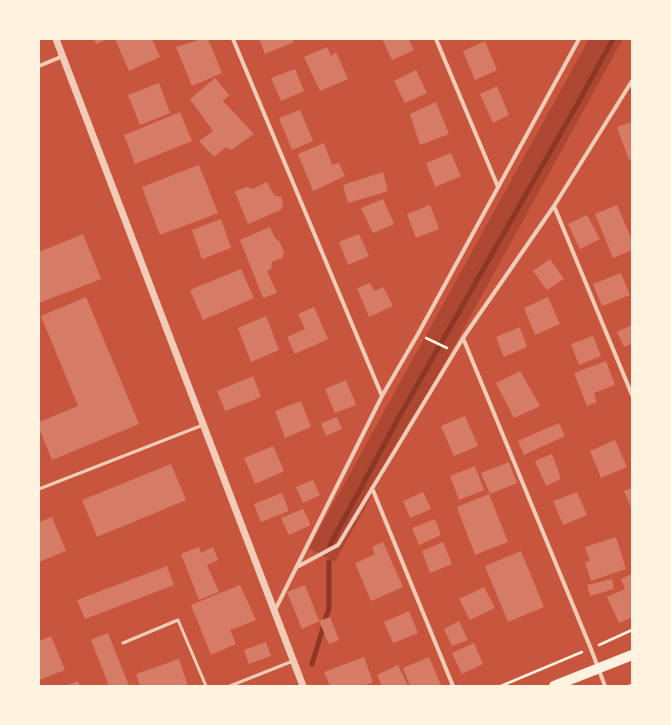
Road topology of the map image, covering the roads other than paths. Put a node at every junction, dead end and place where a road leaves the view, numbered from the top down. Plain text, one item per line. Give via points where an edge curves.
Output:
1 (56, 39) edge
2 (233, 39) edge
3 (436, 39) edge
4 (579, 39) edge
5 (63, 56) junction
6 (39, 66) edge
7 (632, 81) edge
8 (498, 187) junction
9 (554, 206) junction
10 (462, 338) junction
11 (632, 395) edge
12 (382, 396) junction
13 (203, 425) junction
14 (372, 488) junction
15 (39, 489) edge
16 (297, 567) junction
17 (274, 612) junction
18 (123, 643) dead end
19 (632, 655) edge
20 (293, 661) junction
21 (599, 668) junction
22 (206, 686) edge
23 (230, 686) edge
24 (303, 686) edge
25 (453, 686) edge
26 (554, 686) edge
27 (605, 686) edge

1 - 5 street
2 - 12 street
3 - 8 street
4 - 8 street
5 - 6 street
5 - 13 street
7 - 9 street
8 - 12 street
9 - 10 street
9 - 11 street
10 - 14 street
10 - 21 street
12 - 16 street
13 - 15 lane
13 - 17 street
14 - 16 street via 338,545
14 - 25 street
16 - 17 street
17 - 20 street
18 - 22 lane via 178,620
19 - 21 main road
20 - 23 lane
20 - 24 street
21 - 26 main road
21 - 27 street

